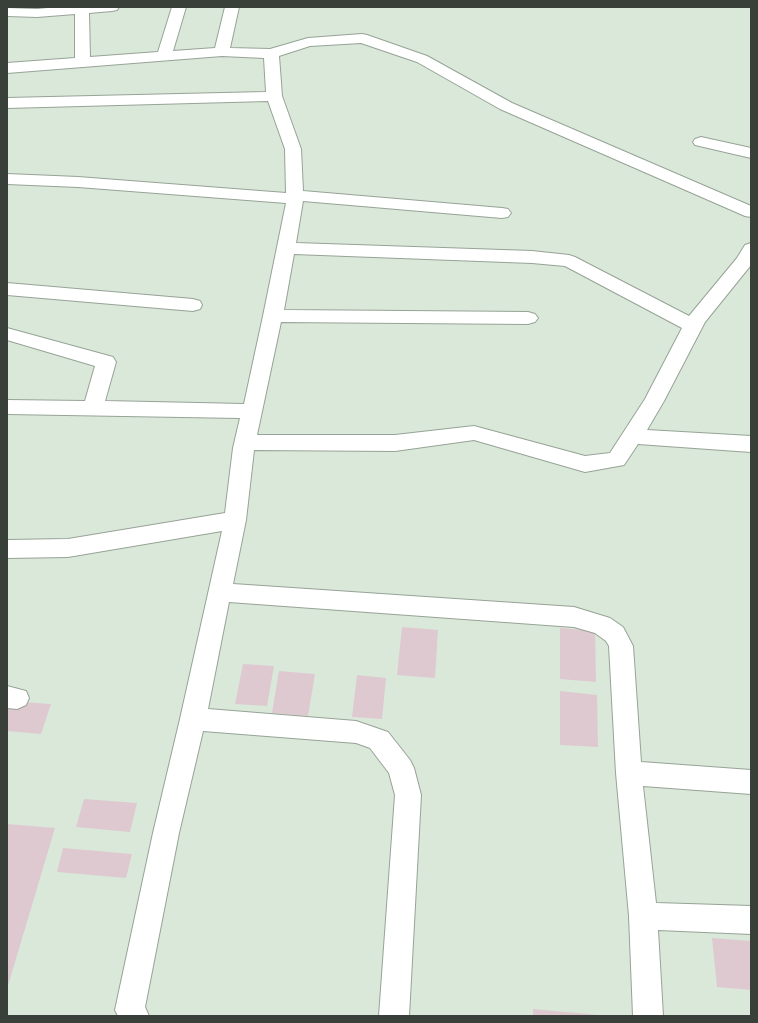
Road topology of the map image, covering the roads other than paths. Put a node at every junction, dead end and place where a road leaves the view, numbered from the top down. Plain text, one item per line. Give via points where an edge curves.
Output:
1 (112, 7) edge
2 (180, 7) edge
3 (232, 7) edge
4 (82, 9) edge
5 (7, 12) edge
6 (222, 52) junction
7 (271, 54) junction
8 (164, 57) junction
9 (83, 63) junction
10 (7, 68) edge
11 (274, 96) junction
12 (7, 103) edge
13 (701, 142) dead end
14 (751, 153) edge
15 (7, 179) edge
16 (294, 197) junction
17 (751, 212) edge
18 (502, 213) dead end
19 (285, 248) junction
20 (751, 249) edge
21 (7, 289) edge
22 (193, 305) dead end
23 (273, 316) junction
24 (528, 318) dead end
25 (693, 326) junction
26 (7, 334) edge
27 (7, 407) edge
28 (92, 408) junction
29 (252, 411) junction
30 (632, 436) junction
31 (245, 442) junction
32 (751, 444) edge
33 (235, 520) junction
34 (7, 549) edge
35 (219, 592) junction
36 (193, 719) junction
37 (629, 773) junction
38 (751, 782) edge
39 (643, 916) junction
40 (751, 920) edge
41 (134, 1016) edge
42 (394, 1016) edge
43 (648, 1016) edge

1 - 4 street
2 - 8 street
3 - 6 street
4 - 5 street via 37,13
4 - 9 street
6 - 7 street
6 - 8 street
7 - 11 street
7 - 17 street via 308,42 362,38 422,59 506,106
8 - 9 street
9 - 10 street
11 - 12 street
11 - 16 street via 294,149
13 - 14 street
15 - 16 street
16 - 18 street
16 - 19 street
19 - 23 street
19 - 25 street via 532,257 569,261
20 - 25 street
21 - 22 street
23 - 24 street
23 - 29 street
25 - 30 street via 654,401
26 - 28 street via 106,362
27 - 28 street
28 - 29 street
29 - 31 street
30 - 31 street via 617,460 585,464 474,433 395,443
30 - 32 street
31 - 33 street
33 - 34 street via 68,548
33 - 35 street
35 - 36 street
35 - 37 street via 574,617 602,625 615,634 621,646
36 - 41 street via 166,833 130,1010
36 - 42 street via 356,732 379,740 401,768 408,794
37 - 38 street
37 - 39 street
39 - 40 street
39 - 43 street

